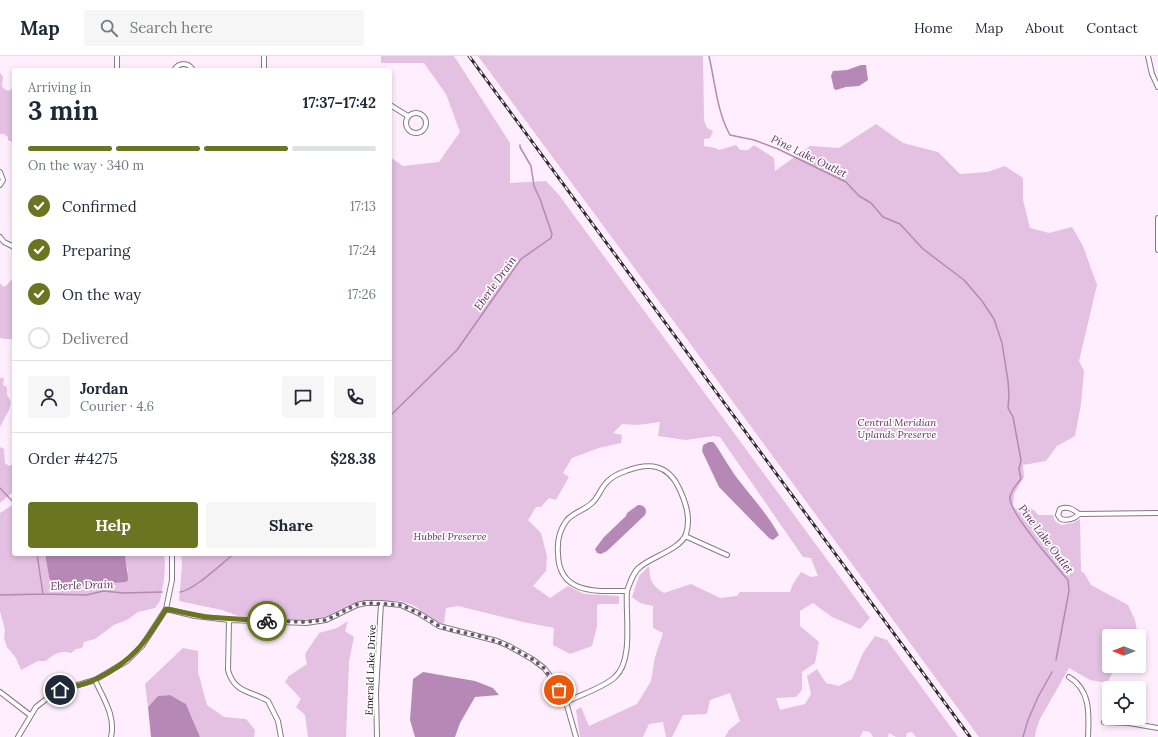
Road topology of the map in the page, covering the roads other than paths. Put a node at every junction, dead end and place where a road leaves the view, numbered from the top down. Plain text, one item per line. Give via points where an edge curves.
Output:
1 (117, 56) edge
2 (264, 56) edge
3 (1148, 56) edge
4 (118, 68) edge
5 (176, 68) edge
6 (191, 68) edge
7 (264, 68) edge
8 (1158, 87) edge
9 (392, 106) edge
10 (408, 116) junction
11 (0, 172) edge
12 (0, 185) edge
13 (1158, 218) edge
14 (0, 237) edge
15 (12, 246) edge
16 (1158, 250) edge
17 (1158, 513) edge
18 (1079, 514) junction
19 (685, 536) junction
20 (727, 555) dead end
21 (172, 556) edge
22 (627, 591) junction
23 (381, 603) junction
24 (166, 609) junction
25 (229, 620) junction
26 (1069, 677) dead end
27 (95, 680) junction
28 (0, 692) edge
29 (566, 702) junction
30 (30, 716) junction
31 (1141, 725) edge
32 (1158, 728) edge
33 (18, 737) edge
34 (111, 737) edge
35 (281, 737) edge
36 (377, 737) edge
37 (576, 737) edge
38 (1088, 737) edge

1 - 4 street
2 - 7 street
3 - 8 street
5 - 6 street via 184,63
9 - 10 street
10 - 10 street via 406,124 410,131 417,133 424,129 426,121 422,114 415,112
11 - 12 street via 3,180
13 - 16 street
14 - 15 street
17 - 18 street
18 - 18 street via 1072,509 1064,508 1060,509 1058,515 1061,520 1065,520
19 - 20 street
19 - 22 street via 675,547 639,567
19 - 22 street via 689,521 688,512 674,478 666,471 657,467 639,466 606,482 595,501 564,524 557,546 558,558 567,580 576,586 592,591
21 - 24 street via 172,580
22 - 29 street via 627,642 620,672 608,682
23 - 25 street via 356,605 317,621
23 - 29 street via 406,607 439,626 509,646 544,668
23 - 36 street, Emerald Lake Drive via 376,693
24 - 25 street
24 - 27 street via 156,627 134,654
25 - 35 street via 230,677 240,688 268,701 278,721
26 - 38 street via 1079,685 1088,703
27 - 30 street via 60,690 36,707
27 - 34 street via 112,716
28 - 30 street
29 - 37 street
30 - 33 street
31 - 32 street

